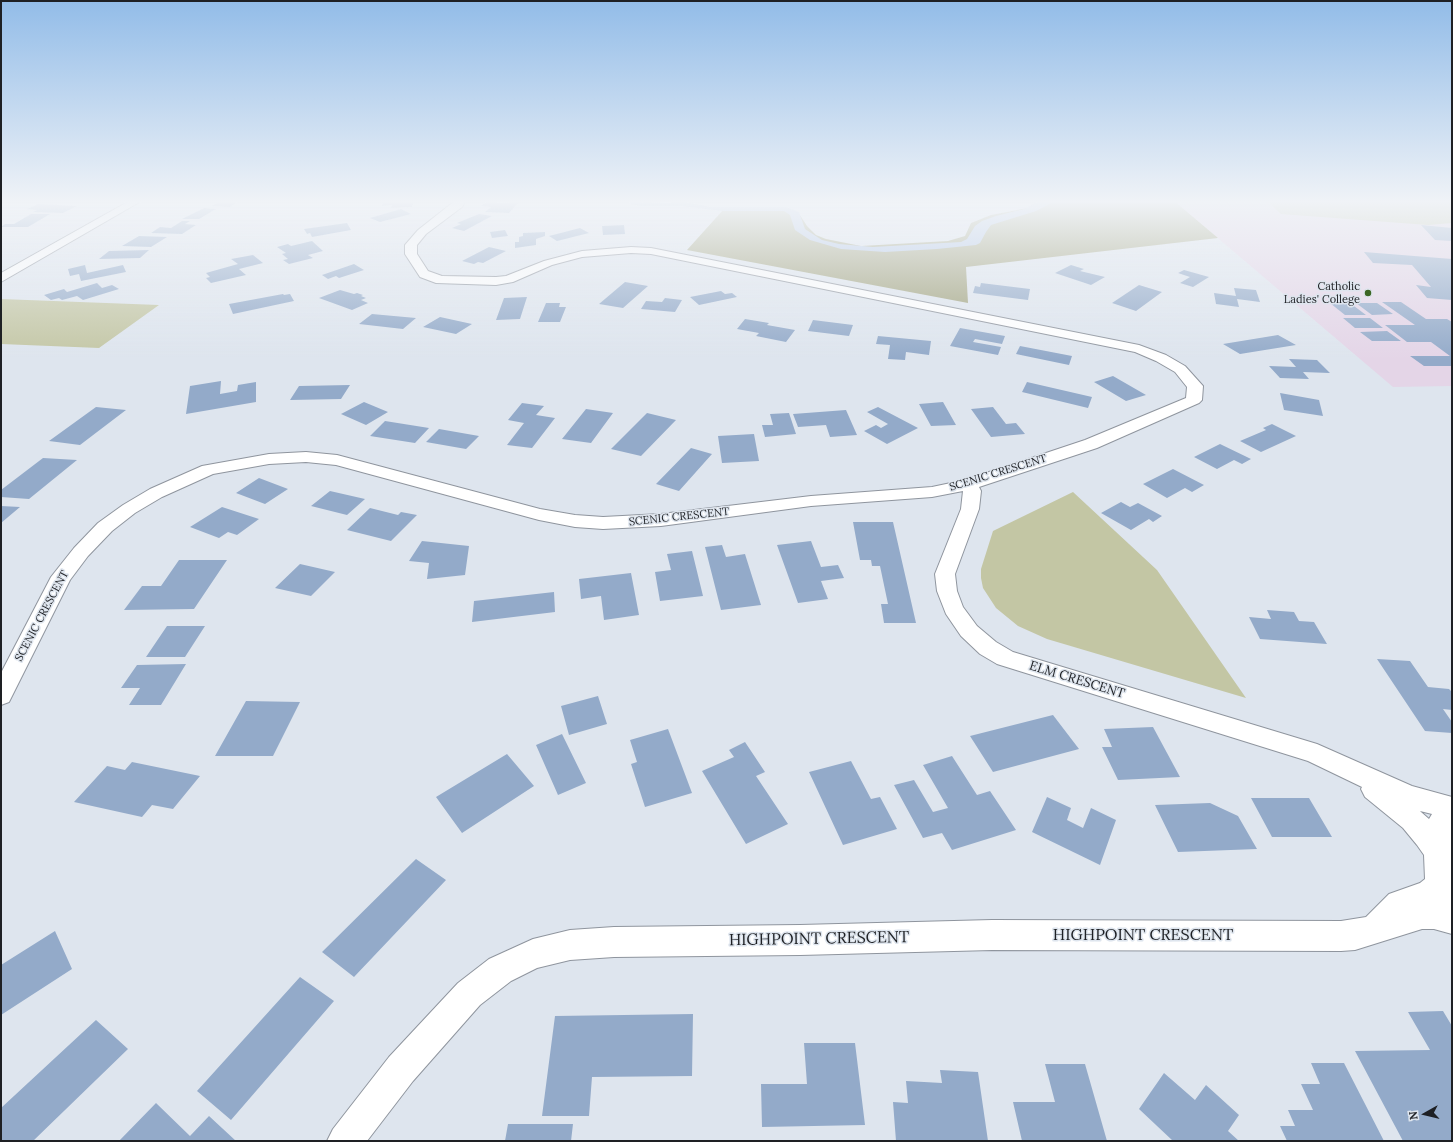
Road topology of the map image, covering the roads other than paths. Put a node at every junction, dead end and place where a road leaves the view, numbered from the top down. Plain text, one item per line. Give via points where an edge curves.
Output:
1 (44, 253) edge
2 (411, 253) edge
3 (591, 253) edge
4 (662, 253) edge
5 (1, 278) edge
6 (969, 484) junction
7 (1, 696) edge
8 (1342, 766) junction
9 (1452, 808) edge
10 (1452, 812) edge
11 (1438, 853) junction
12 (1446, 894) edge
13 (1452, 920) edge
14 (1375, 929) junction
15 (345, 1141) edge

1 - 5 street
2 - 3 street, SCENIC CRESCENT via 424,274 446,280 496,281 509,279 548,263
4 - 6 street, SCENIC CRESCENT via 1139,349 1180,369 1195,386 1194,400 1091,444
6 - 7 street, SCENIC CRESCENT via 932,492 811,501 661,520 603,523 539,514 337,460 306,457 269,459 208,470 156,493 129,509 105,527 81,552 61,577
6 - 8 street, ELM CRESCENT via 972,491 970,509 945,574 953,609 970,631 988,648 1005,658 1266,737 1317,754
8 - 9 street, ELM CRESCENT via 1407,796
8 - 11 street, ELM CRESCENT via 1412,820
10 - 11 street via 1447,813 1441,822
11 - 12 street
12 - 14 street, HIGHPOINT CRESCENT via 1429,894 1399,904
13 - 14 street, HIGHPOINT CRESCENT via 1422,915
14 - 15 street, HIGHPOINT CRESCENT via 1341,936 992,935 570,945 533,954 500,970 469,994 401,1069

